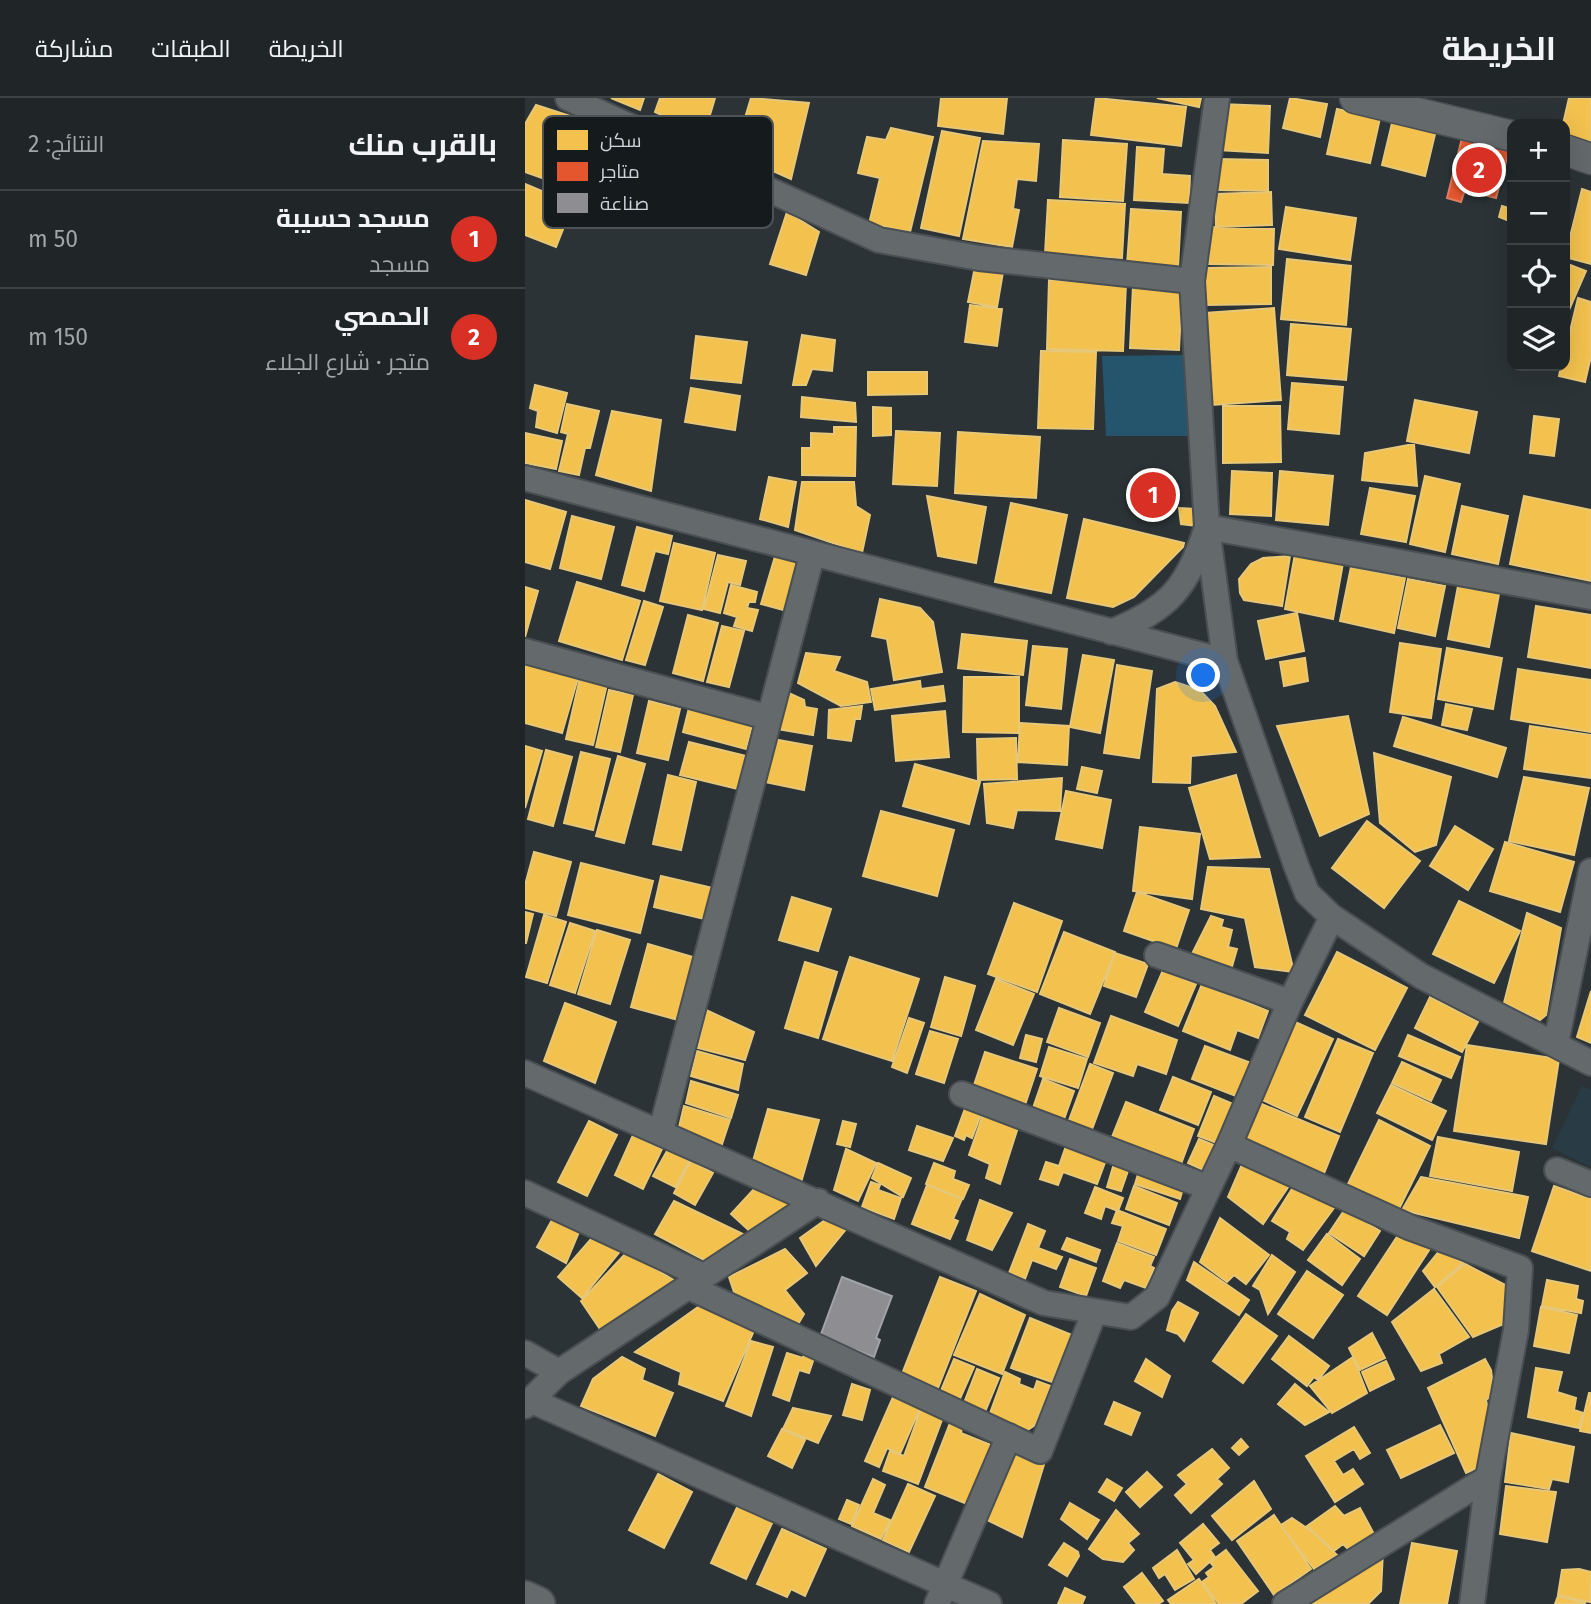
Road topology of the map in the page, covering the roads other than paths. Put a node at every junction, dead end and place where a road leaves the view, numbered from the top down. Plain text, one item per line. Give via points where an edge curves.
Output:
1 (568, 98) edge
2 (1217, 98) edge
3 (1355, 98) edge
4 (607, 116) edge
5 (1507, 135) edge
6 (1570, 152) edge
7 (1591, 159) edge
8 (773, 192) edge
9 (1192, 281) junction
10 (525, 478) edge
11 (1207, 527) junction
12 (812, 555) junction
13 (1591, 597) edge
14 (1111, 632) junction
15 (525, 651) edge
16 (1225, 661) junction
17 (767, 717) junction
18 (1591, 871) edge
19 (1332, 918) junction
20 (1157, 955) dead end
21 (1290, 1002) junction
22 (1556, 1043) junction
23 (1591, 1063) edge
24 (525, 1073) edge
25 (962, 1094) dead end
26 (661, 1131) junction
27 (1229, 1145) junction
28 (1557, 1170) dead end
29 (1591, 1184) edge
30 (1207, 1187) junction
31 (525, 1193) edge
32 (818, 1202) junction
33 (696, 1281) junction
34 (1094, 1312) junction
35 (525, 1353) edge
36 (559, 1372) junction
37 (528, 1403) edge
38 (1009, 1436) junction
39 (1488, 1478) junction
40 (941, 1594) edge
41 (525, 1598) edge
42 (538, 1604) edge
43 (989, 1604) edge
44 (1285, 1604) edge
45 (1472, 1604) edge

1 - 4 street
2 - 9 street
3 - 5 street
6 - 7 street
8 - 9 street via 879,240 979,258
9 - 11 street
10 - 12 street
11 - 13 street
11 - 14 street via 1185,582 1168,602 1146,618
11 - 16 street
12 - 14 street
12 - 17 street
14 - 16 street
15 - 17 street
16 - 19 street via 1307,893
17 - 26 street
18 - 22 street
19 - 21 street
19 - 22 street via 1421,976
20 - 21 street
21 - 27 street
22 - 23 street
24 - 26 street
25 - 30 street
26 - 32 street
27 - 30 street
27 - 39 street via 1409,1227 1520,1268 1516,1330
28 - 29 street
30 - 34 street via 1157,1297 1131,1317
31 - 33 street
32 - 33 street
32 - 34 street via 1044,1303
33 - 36 street
33 - 38 street
34 - 38 street via 1040,1451
35 - 36 street
36 - 37 street
37 - 40 street
38 - 40 street
39 - 44 street
39 - 45 street
40 - 43 street
41 - 42 main road

